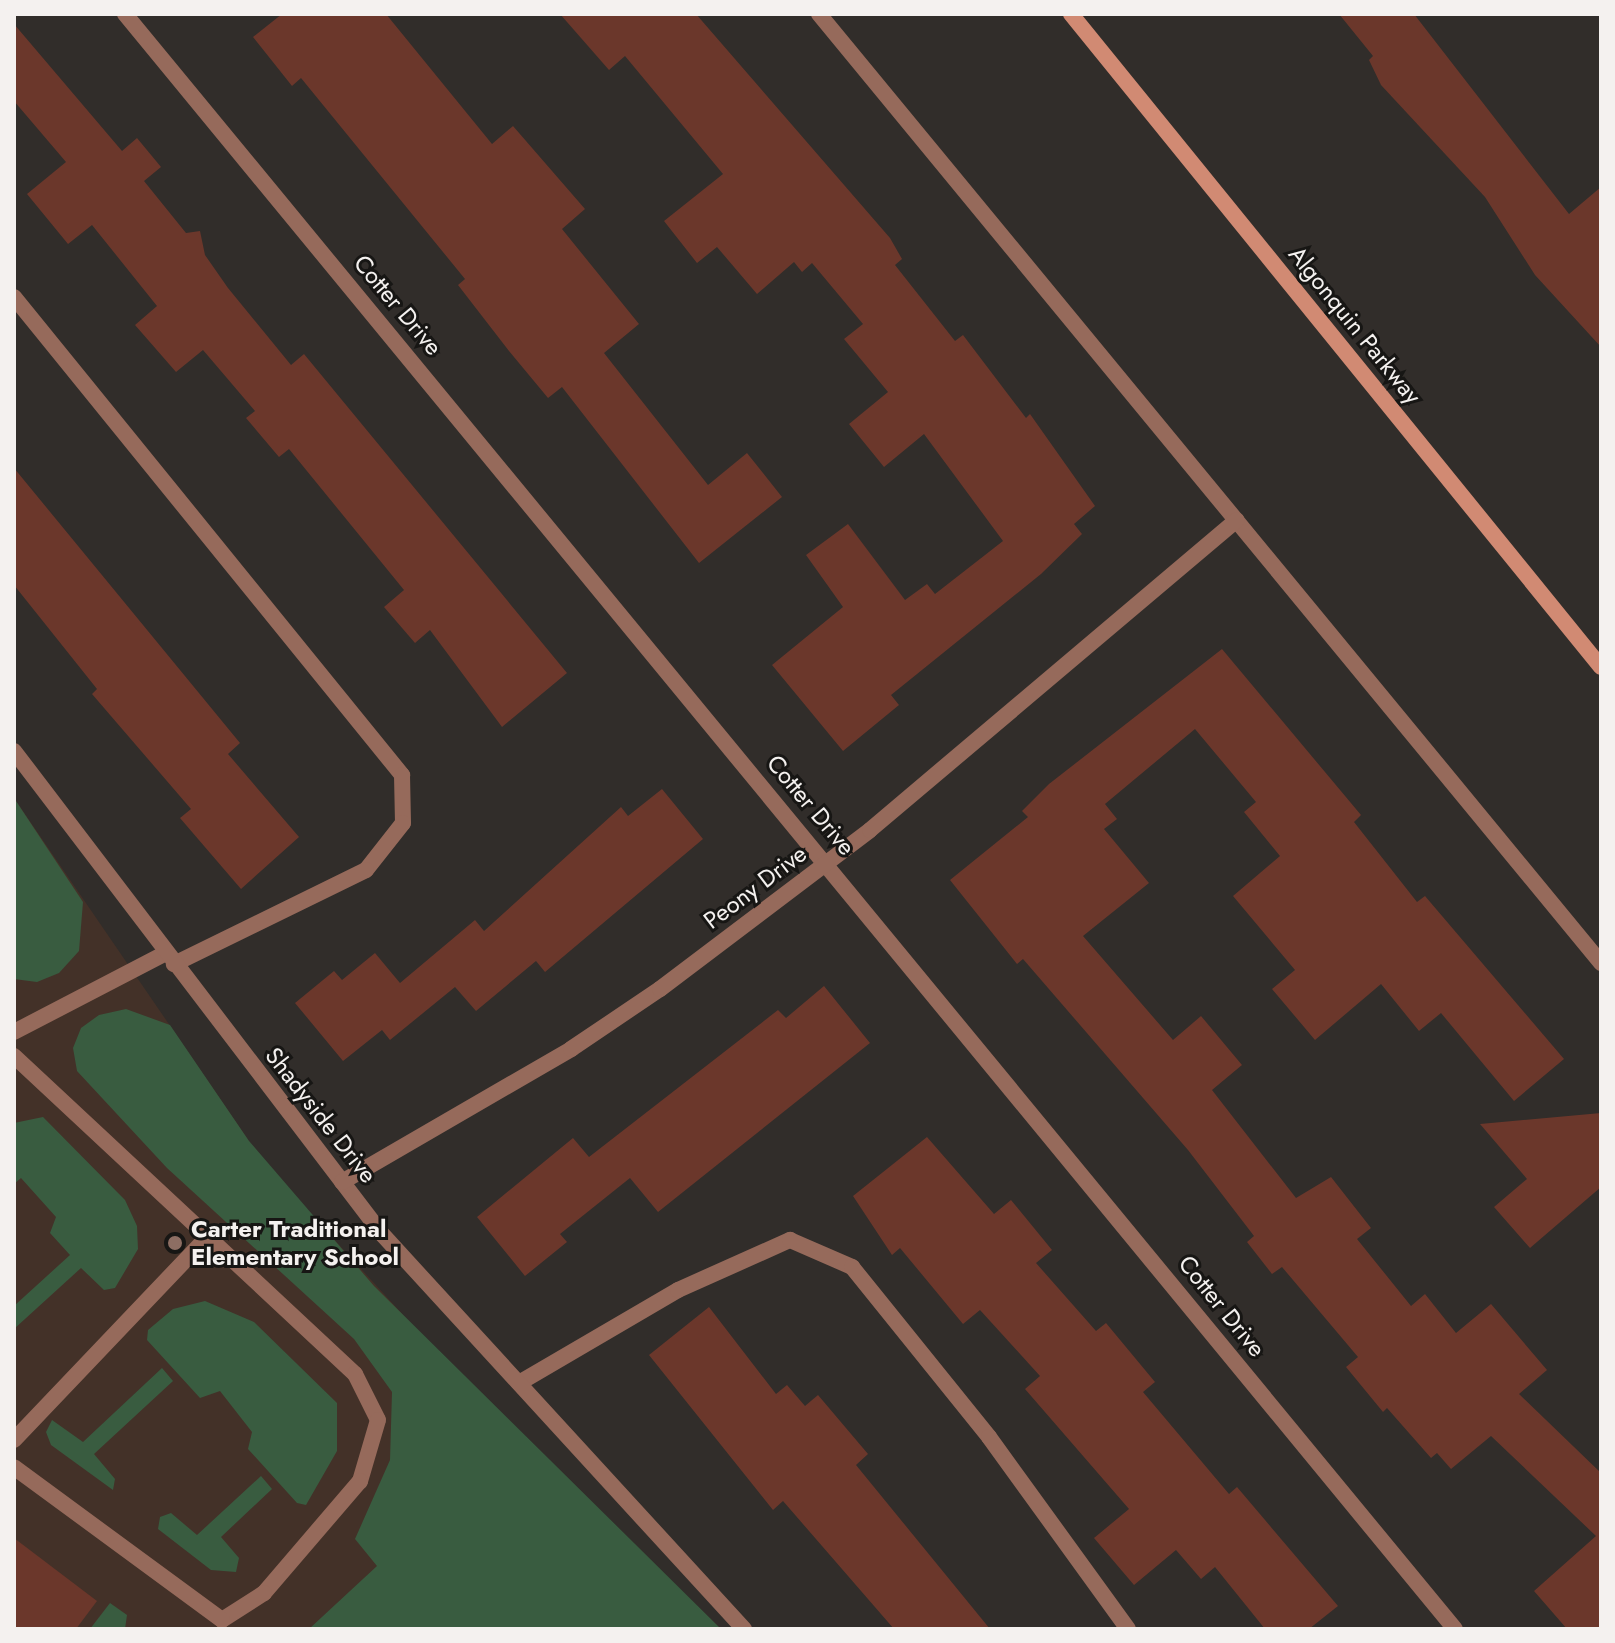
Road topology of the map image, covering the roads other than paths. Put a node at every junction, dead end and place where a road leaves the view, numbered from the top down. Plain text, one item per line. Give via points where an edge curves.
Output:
1 (125, 14) edge
2 (819, 14) edge
3 (1071, 14) edge
4 (14, 297) edge
5 (1237, 520) junction
6 (1601, 667) edge
7 (14, 751) edge
8 (827, 862) junction
9 (170, 958) junction
10 (1601, 963) edge
11 (14, 1032) edge
12 (14, 1056) edge
13 (342, 1182) junction
14 (207, 1237) junction
15 (519, 1383) junction
16 (14, 1440) edge
17 (14, 1467) edge
18 (744, 1629) edge
19 (1128, 1629) edge
20 (1455, 1629) edge

1 - 8 street, Cotter Drive
2 - 5 street
3 - 6 main road, Algonquin Parkway
4 - 9 street via 402,775 403,823 366,870
5 - 8 street, Peony Drive
5 - 10 street
7 - 9 street, Shadyside Drive
8 - 13 street, Peony Drive via 571,1049
8 - 20 street, Cotter Drive
9 - 11 street
9 - 13 street, Shadyside Drive
12 - 14 street
13 - 15 street, Shadyside Drive
14 - 16 street
14 - 17 street via 355,1374 378,1420 360,1481 264,1593 222,1620
15 - 18 street, Shadyside Drive
15 - 19 street via 678,1290 790,1240 852,1267 989,1437

